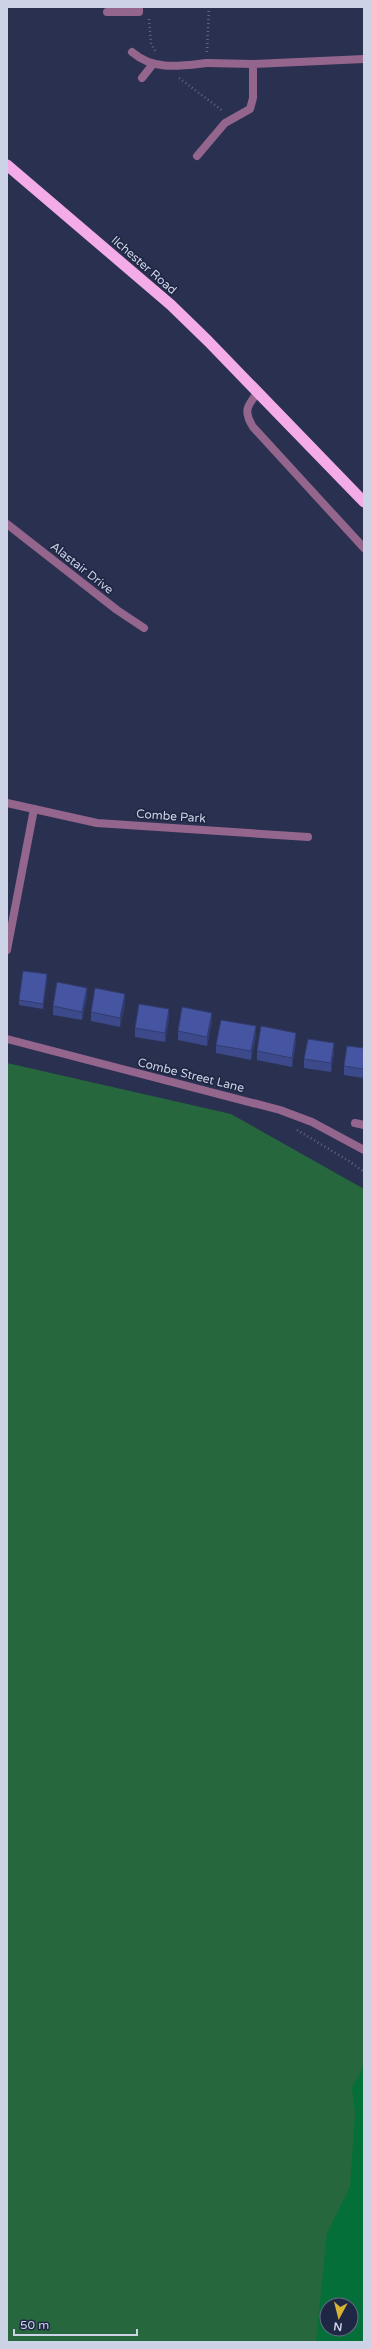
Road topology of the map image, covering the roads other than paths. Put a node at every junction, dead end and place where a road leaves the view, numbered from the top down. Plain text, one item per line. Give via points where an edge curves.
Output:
1 (139, 10) edge
2 (107, 12) dead end
3 (132, 52) dead end
4 (364, 59) edge
5 (153, 64) junction
6 (253, 64) junction
7 (142, 78) dead end
8 (197, 156) dead end
9 (7, 165) edge
10 (258, 392) junction
11 (364, 502) edge
12 (7, 524) edge
13 (364, 548) edge
14 (144, 628) dead end
15 (7, 803) edge
16 (34, 809) junction
17 (308, 837) dead end
18 (7, 950) edge
19 (7, 1039) edge
20 (355, 1123) dead end
21 (364, 1125) edge
22 (364, 1150) edge

1 - 2 street
3 - 5 street via 142,61
4 - 6 street
5 - 6 street via 165,67 207,63
5 - 7 street
6 - 8 street via 253,98 250,109 225,123
9 - 10 highway, Ilchester Road via 166,301
10 - 11 highway, Ilchester Road
10 - 13 street via 248,406 247,417 253,428
12 - 14 street, Alastair Drive
15 - 16 street, Combe Park
16 - 17 street, Combe Park via 97,823
16 - 18 street
19 - 22 street, Combe Street Lane via 280,1110 312,1122
20 - 21 street

